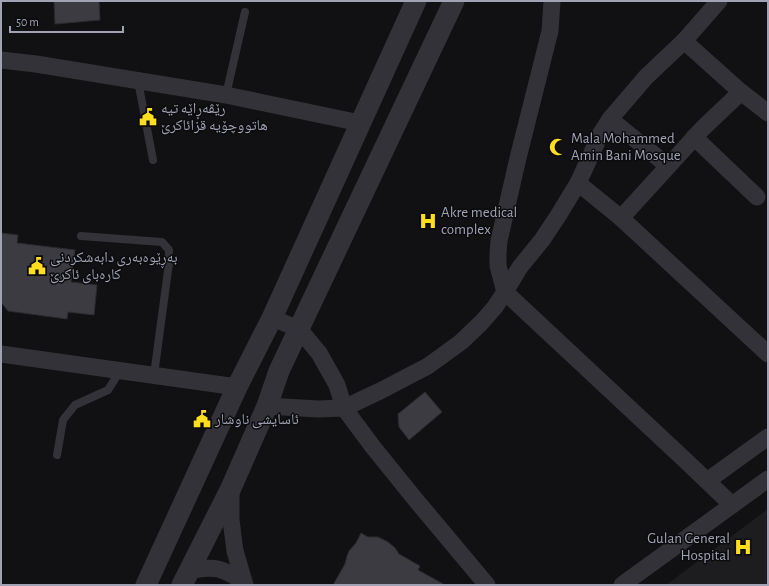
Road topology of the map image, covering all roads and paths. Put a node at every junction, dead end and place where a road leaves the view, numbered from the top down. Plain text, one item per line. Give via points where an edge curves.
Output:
1 (416, 1) edge
2 (454, 1) edge
3 (552, 1) edge
4 (718, 1) edge
5 (245, 12) dead end
6 (684, 41) junction
7 (1, 60) edge
8 (138, 81) junction
9 (741, 92) junction
10 (226, 95) junction
11 (768, 112) edge
12 (610, 119) junction
13 (360, 123) junction
14 (694, 137) junction
15 (153, 160) dead end
16 (668, 166) junction
17 (578, 183) junction
18 (757, 197) dead end
19 (621, 218) junction
20 (82, 236) dead end
21 (505, 292) junction
22 (272, 318) junction
23 (299, 329) junction
24 (1, 354) edge
25 (768, 354) edge
26 (120, 371) junction
27 (154, 375) junction
28 (237, 387) junction
29 (267, 406) junction
30 (344, 408) junction
31 (768, 437) edge
32 (57, 456) dead end
33 (768, 479) edge
34 (707, 481) junction
35 (231, 488) junction
36 (732, 506) junction
37 (186, 578) edge
38 (244, 584) edge
39 (146, 585) edge
40 (487, 585) edge
41 (622, 585) edge

1 - 13 street
2 - 23 street
3 - 21 street via 550,31 499,241 498,266
4 - 6 street
5 - 10 lane
6 - 9 street
6 - 12 street via 646,77
7 - 8 street
8 - 10 street
8 - 15 lane
9 - 11 street
9 - 14 street
10 - 13 street
12 - 16 street
12 - 17 street
13 - 22 street
14 - 16 street
14 - 18 street
16 - 19 street
17 - 19 street
17 - 21 street
19 - 25 street
20 - 27 lane via 162,242 169,250
21 - 30 street via 482,323 428,366
21 - 34 street
22 - 23 street
22 - 28 street
23 - 29 street via 279,371
23 - 30 street via 319,353 337,385
24 - 26 street
26 - 27 street
26 - 32 lane via 108,390 75,405 63,420
27 - 28 street
28 - 39 street
29 - 30 street
29 - 35 street
30 - 40 street via 401,482
31 - 34 street
33 - 36 street
34 - 36 street
35 - 37 street
35 - 38 street via 236,551
36 - 41 street
37 - 38 street via 203,568 218,568 232,574

